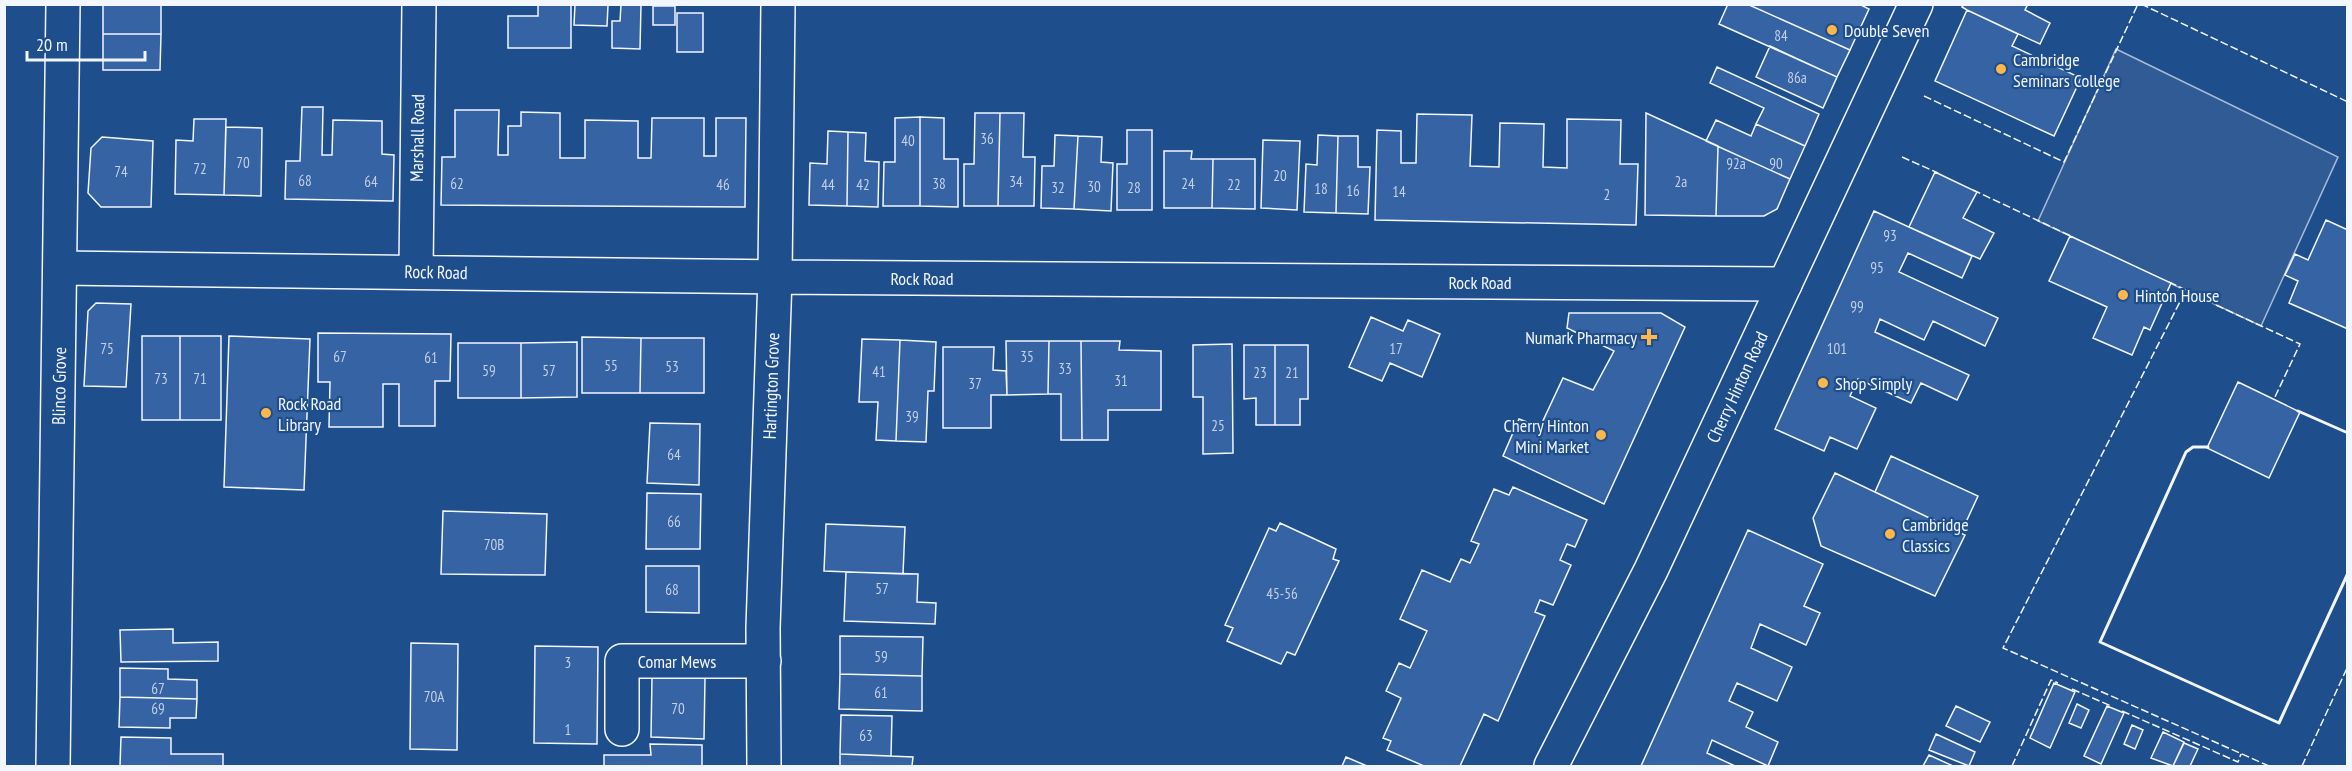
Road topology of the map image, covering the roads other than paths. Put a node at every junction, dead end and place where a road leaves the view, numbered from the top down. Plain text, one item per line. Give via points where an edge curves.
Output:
1 (63, 4) edge
2 (419, 4) edge
3 (778, 4) edge
4 (1916, 4) edge
5 (60, 268) junction
6 (416, 272) junction
7 (774, 277) junction
8 (1785, 284) junction
9 (764, 661) junction
10 (622, 729) dead end
11 (53, 766) edge
12 (764, 766) edge
13 (1551, 766) edge

1 - 5 street, Blinco Grove
2 - 6 street, Marshall Road
3 - 7 street, Hartington Grove
4 - 8 street, Cherry Hinton Road
5 - 6 street, Rock Road
5 - 11 street, Blinco Grove
6 - 7 street, Rock Road
7 - 8 street, Rock Road
7 - 9 street, Hartington Grove
8 - 13 street, Cherry Hinton Road via 1651,570
9 - 10 street, Comar Mews via 622,661
9 - 12 street, Hartington Grove

